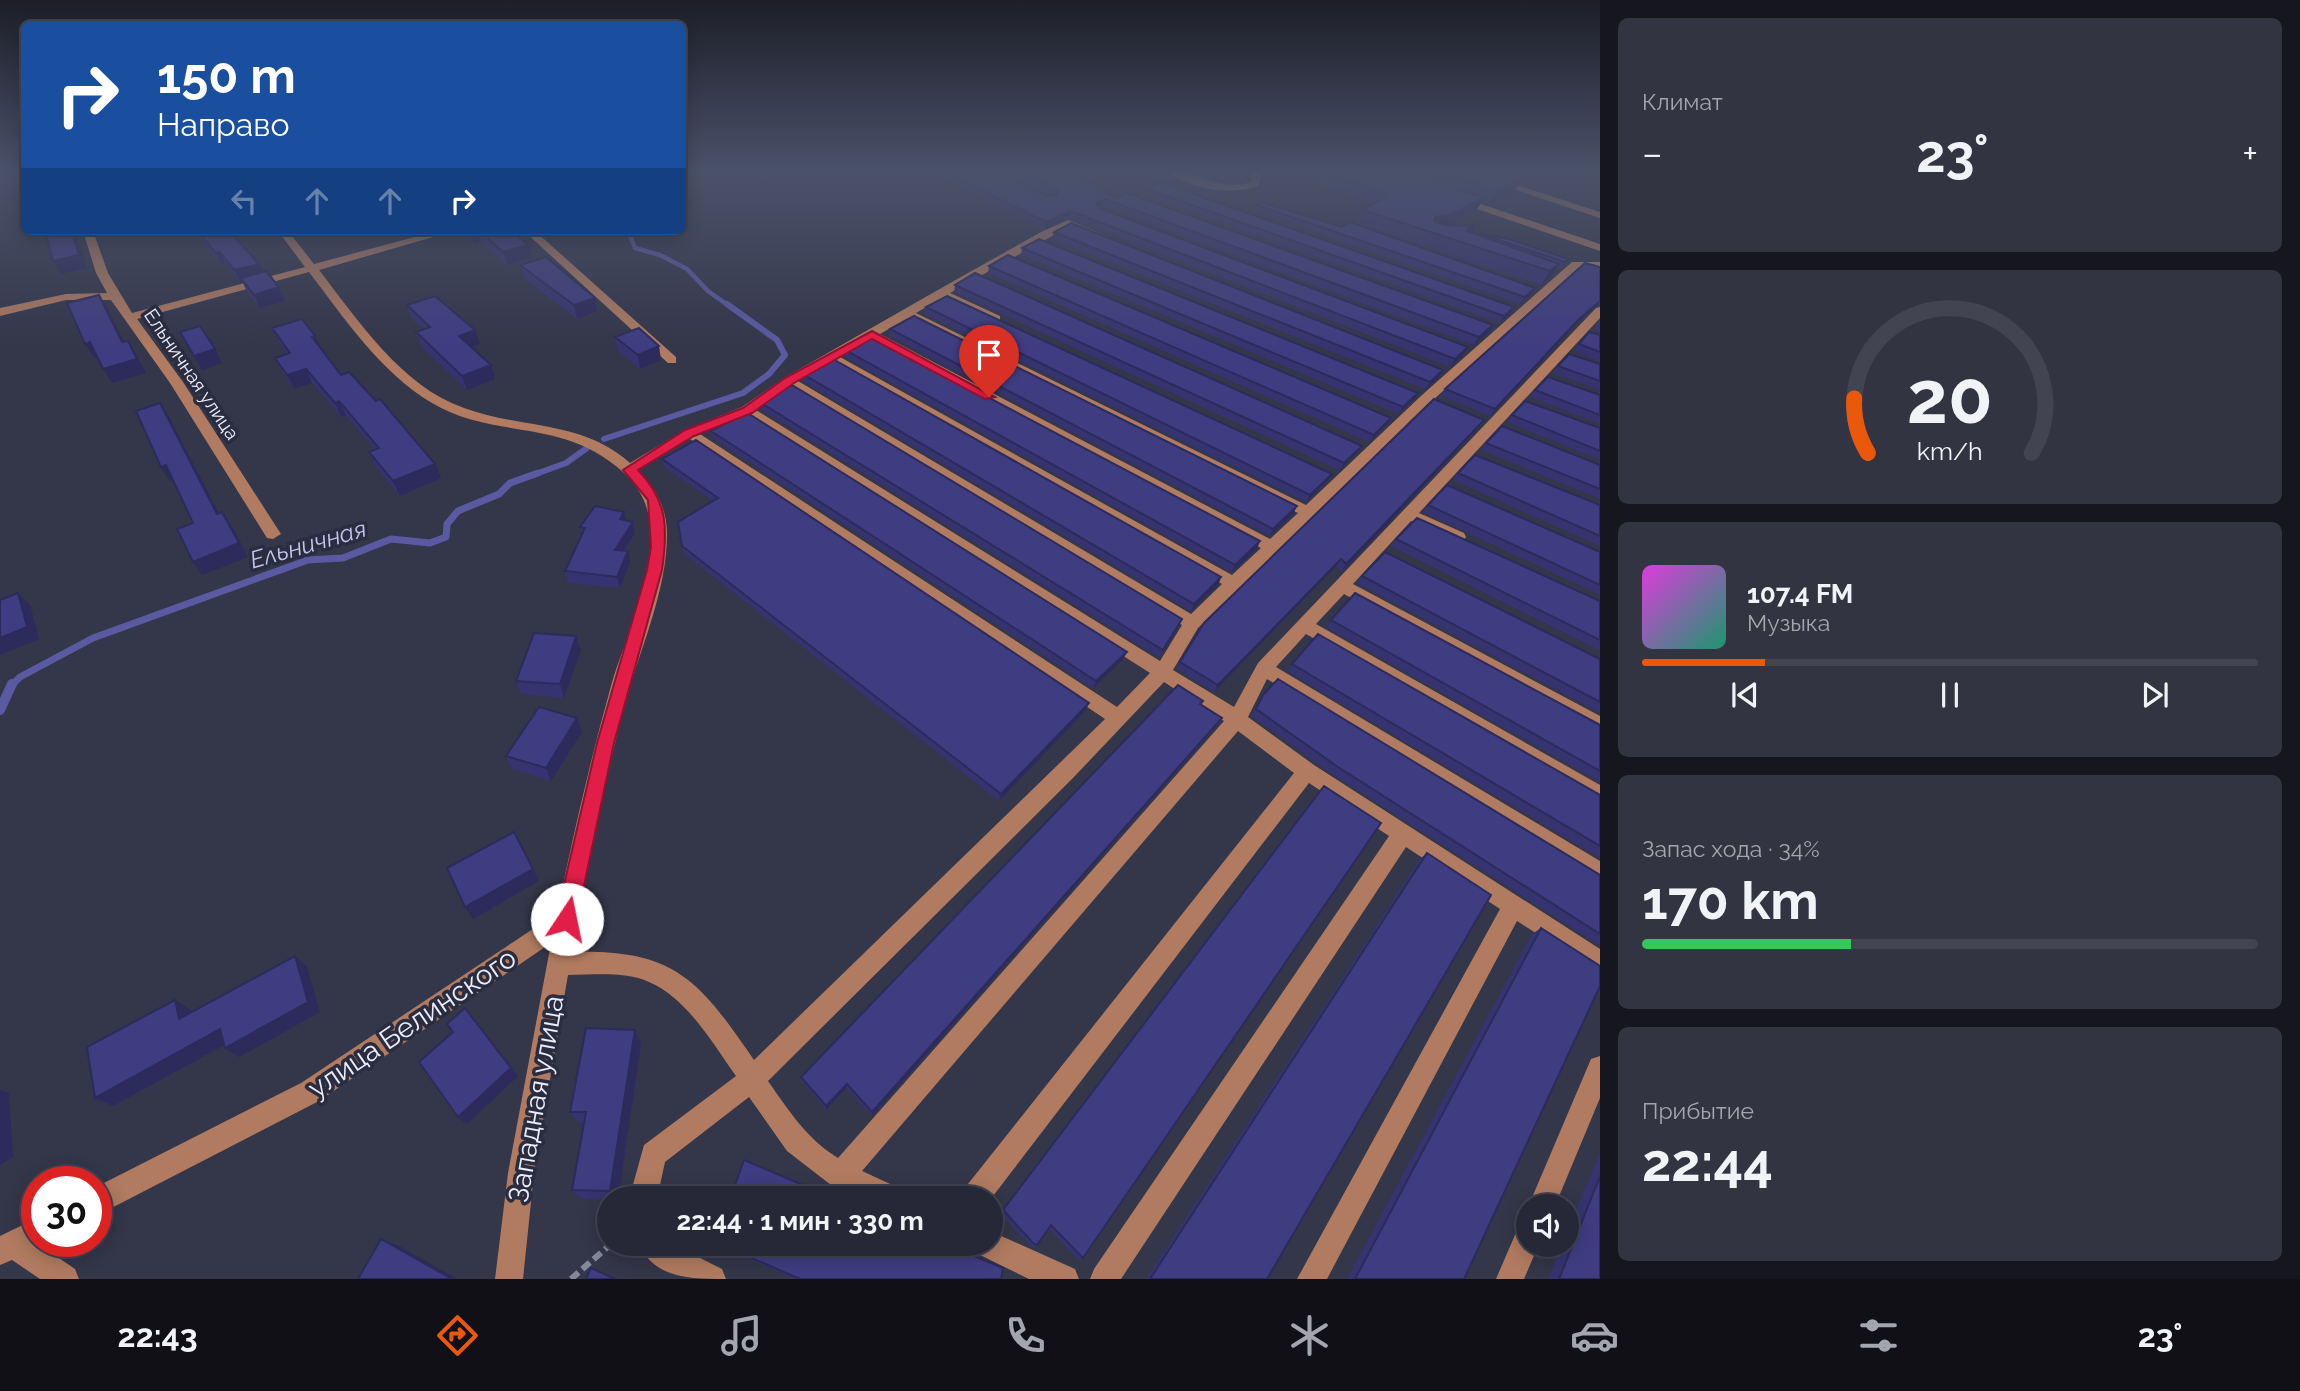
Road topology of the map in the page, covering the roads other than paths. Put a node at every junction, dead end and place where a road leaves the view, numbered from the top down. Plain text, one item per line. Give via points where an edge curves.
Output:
1 (1055, 230) edge
2 (1085, 230) edge
3 (1547, 230) edge
4 (1577, 230) edge
5 (90, 235) edge
6 (286, 235) edge
7 (435, 235) edge
8 (533, 235) edge
9 (1038, 239) junction
10 (1120, 243) edge
11 (1051, 245) edge
12 (1600, 248) edge
13 (1009, 256) junction
14 (1021, 261) edge
15 (1600, 265) edge
16 (314, 269) junction
17 (940, 293) junction
18 (114, 296) junction
19 (1600, 311) edge
20 (0, 313) edge
21 (907, 313) junction
22 (131, 317) junction
23 (1015, 328) edge
24 (872, 334) junction
25 (831, 357) junction
26 (673, 360) dead end
27 (789, 381) junction
28 (747, 410) junction
29 (690, 433) junction
30 (630, 470) junction
31 (1308, 512) junction
32 (1408, 514) junction
33 (273, 534) dead end
34 (1468, 542) edge
35 (1272, 547) junction
36 (1234, 583) junction
37 (1342, 585) junction
38 (1192, 624) junction
39 (1304, 625) junction
40 (1264, 668) junction
41 (1162, 673) junction
42 (1117, 717) junction
43 (1237, 719) junction
44 (1600, 725) edge
45 (1307, 771) junction
46 (1600, 795) edge
47 (1403, 833) junction
48 (1600, 873) edge
49 (1514, 905) junction
50 (567, 919) junction
51 (1600, 962) edge
52 (559, 964) junction
53 (1600, 1068) edge
54 (752, 1079) junction
55 (841, 1176) junction
56 (646, 1186) edge
57 (863, 1186) edge
58 (984, 1186) edge
59 (112, 1194) edge
60 (1546, 1194) edge
61 (17, 1242) edge
62 (1003, 1251) edge
63 (665, 1256) edge
64 (1520, 1257) edge
65 (65, 1279) edge
66 (509, 1279) edge
67 (712, 1279) edge
68 (1065, 1279) edge
69 (1104, 1279) edge
70 (1311, 1279) edge
71 (1510, 1279) edge

1 - 9 street
2 - 10 street
3 - 12 street
4 - 12 street
5 - 18 street, Ельничная улица
6 - 16 street
7 - 16 street
8 - 26 street
9 - 11 street
9 - 13 street
13 - 14 street
13 - 17 street via 980,276
15 - 31 street via 1564,268 1336,476
16 - 22 street
16 - 30 street via 391,366 436,400 467,414 543,426 595,443
17 - 21 street
17 - 23 street
18 - 20 street via 66,298
18 - 22 street, Ельничная улица
19 - 32 street via 1545,377 1492,425 1444,485
21 - 24 street
21 - 31 street
22 - 33 street, Ельничная улица
24 - 25 street
24 - 35 street
25 - 27 street
25 - 36 street
27 - 28 street
27 - 38 street
28 - 29 street
28 - 41 street
29 - 30 street
29 - 42 street
30 - 50 street via 654,500 659,547 606,743
31 - 35 street
32 - 34 street
32 - 37 street via 1382,552
35 - 36 street
36 - 38 street
37 - 39 street
37 - 44 street
38 - 41 street
39 - 40 street
39 - 46 street
40 - 43 street
40 - 48 street
41 - 42 street
41 - 43 street
42 - 54 street
43 - 45 street
43 - 55 street
45 - 47 street
45 - 58 street
47 - 49 street
47 - 69 street
49 - 51 street
49 - 70 street
50 - 52 street, Западная улица
50 - 59 street, улица Белинского via 310,1093
52 - 54 street via 641,967 670,980 686,992
52 - 66 street, Западная улица via 521,1173
53 - 60 street
54 - 55 street via 786,1130 811,1156
54 - 56 street via 653,1154
55 - 57 street
61 - 65 street
62 - 68 street
63 - 67 street
64 - 71 street

